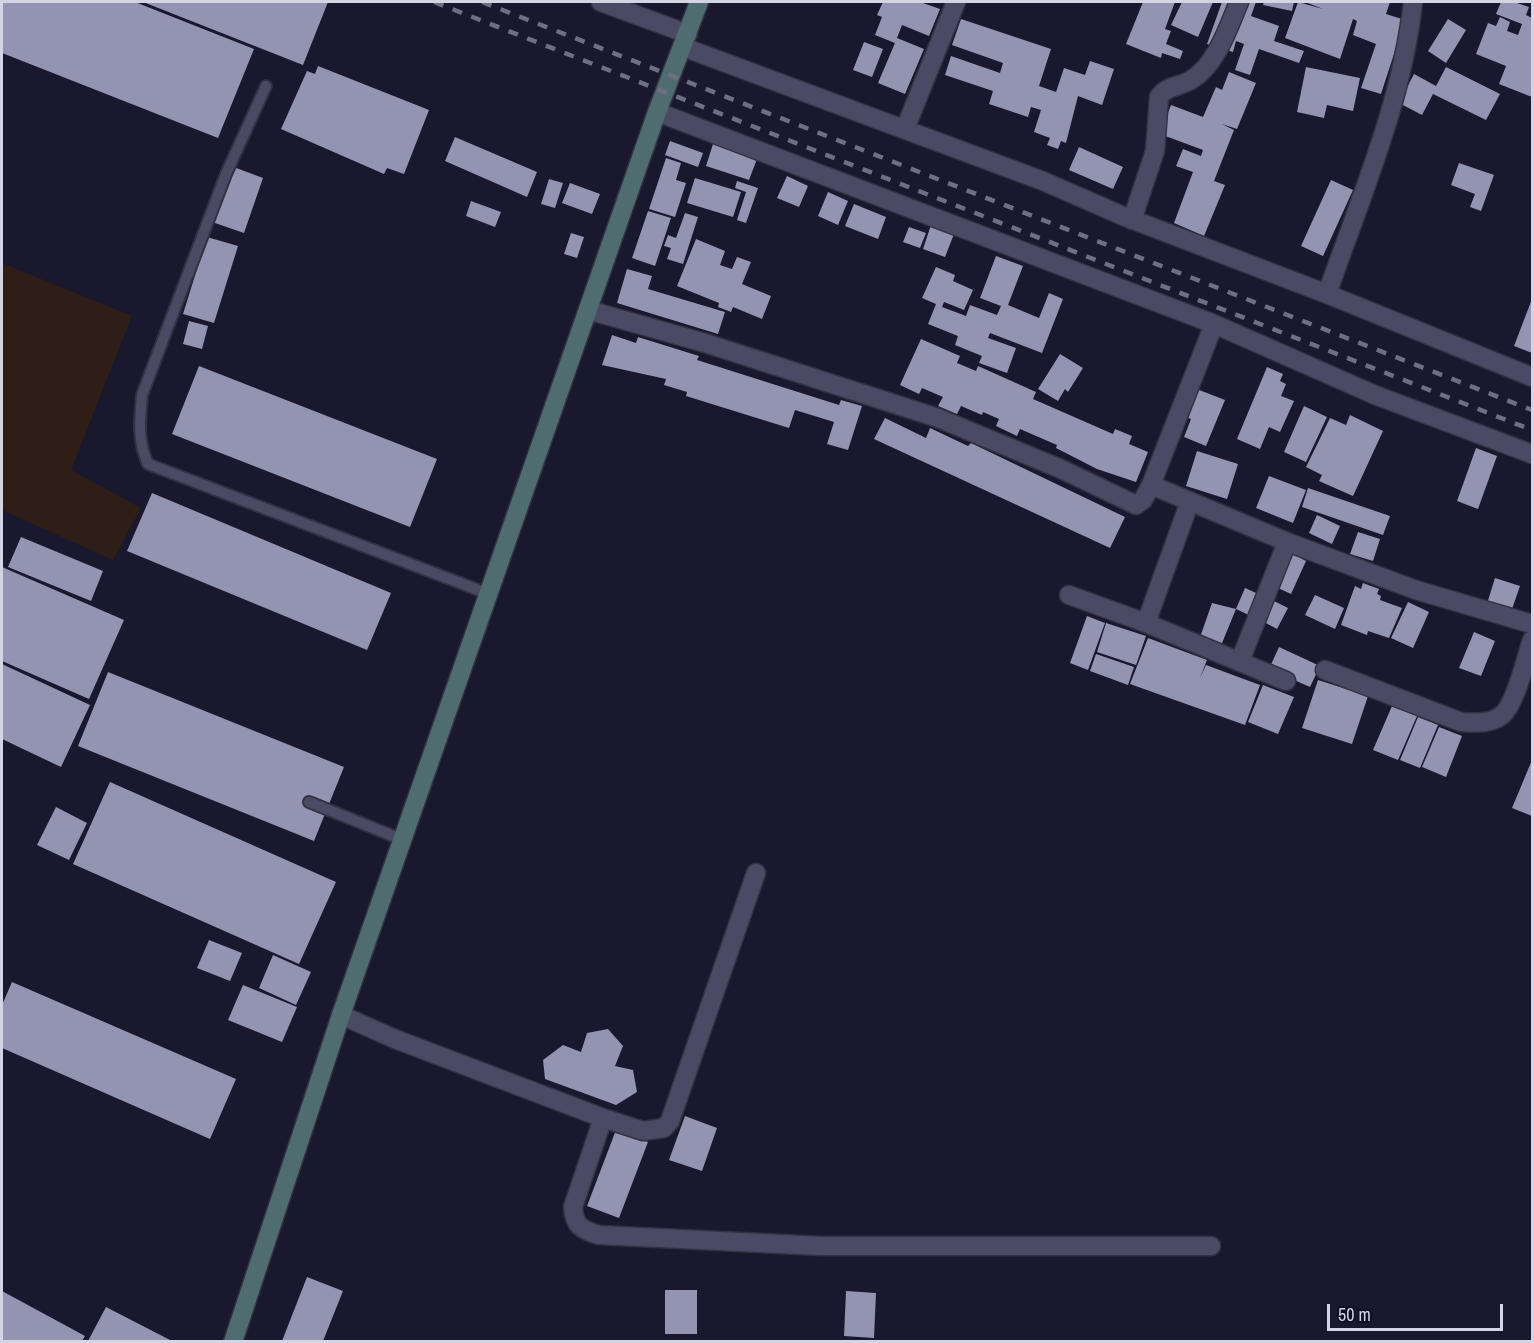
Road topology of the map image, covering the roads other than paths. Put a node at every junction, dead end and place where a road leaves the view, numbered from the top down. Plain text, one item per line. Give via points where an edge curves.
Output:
1 (601, 2) edge
2 (699, 2) edge
3 (956, 2) edge
4 (1239, 2) edge
5 (1413, 2) edge
6 (686, 41) junction
7 (266, 86) dead end
8 (657, 112) junction
9 (905, 129) junction
10 (1132, 220) junction
11 (1327, 294) junction
12 (588, 310) junction
13 (1214, 324) junction
14 (1533, 377) edge
15 (1533, 454) edge
16 (1151, 485) junction
17 (1190, 501) junction
18 (1287, 542) junction
19 (489, 594) junction
20 (1069, 595) dead end
21 (1146, 623) junction
22 (1533, 624) edge
23 (1533, 640) edge
24 (1240, 661) junction
25 (1325, 670) dead end
26 (1286, 681) dead end
27 (309, 802) dead end
28 (403, 840) junction
29 (756, 873) dead end
30 (341, 1015) junction
31 (603, 1118) junction
32 (1210, 1246) dead end
33 (233, 1341) edge

1 - 6 street
2 - 6 main road
3 - 9 street
4 - 10 street via 1222,43 1201,72 1190,81 1164,90 1159,97 1155,151
5 - 11 street via 1405,52 1384,130
6 - 8 main road
6 - 9 street
7 - 19 lane via 226,174 142,395 139,427 141,448 148,464
8 - 12 main road
8 - 13 street
9 - 10 street
10 - 11 street
11 - 14 street
12 - 16 street via 938,418 1061,469 1132,504 1143,500
12 - 19 main road
13 - 15 street via 1375,395
13 - 16 street
16 - 17 street
17 - 18 street
17 - 21 street
18 - 22 street via 1416,590
18 - 24 street
19 - 28 main road
20 - 21 street
21 - 24 street
23 - 25 street via 1509,705 1502,715 1483,723 1461,722
24 - 26 street
27 - 28 lane
28 - 30 main road
29 - 31 street via 670,1121 664,1128 643,1131
30 - 31 street
30 - 33 main road
31 - 32 street via 573,1207 573,1220 582,1230 599,1235 821,1246

